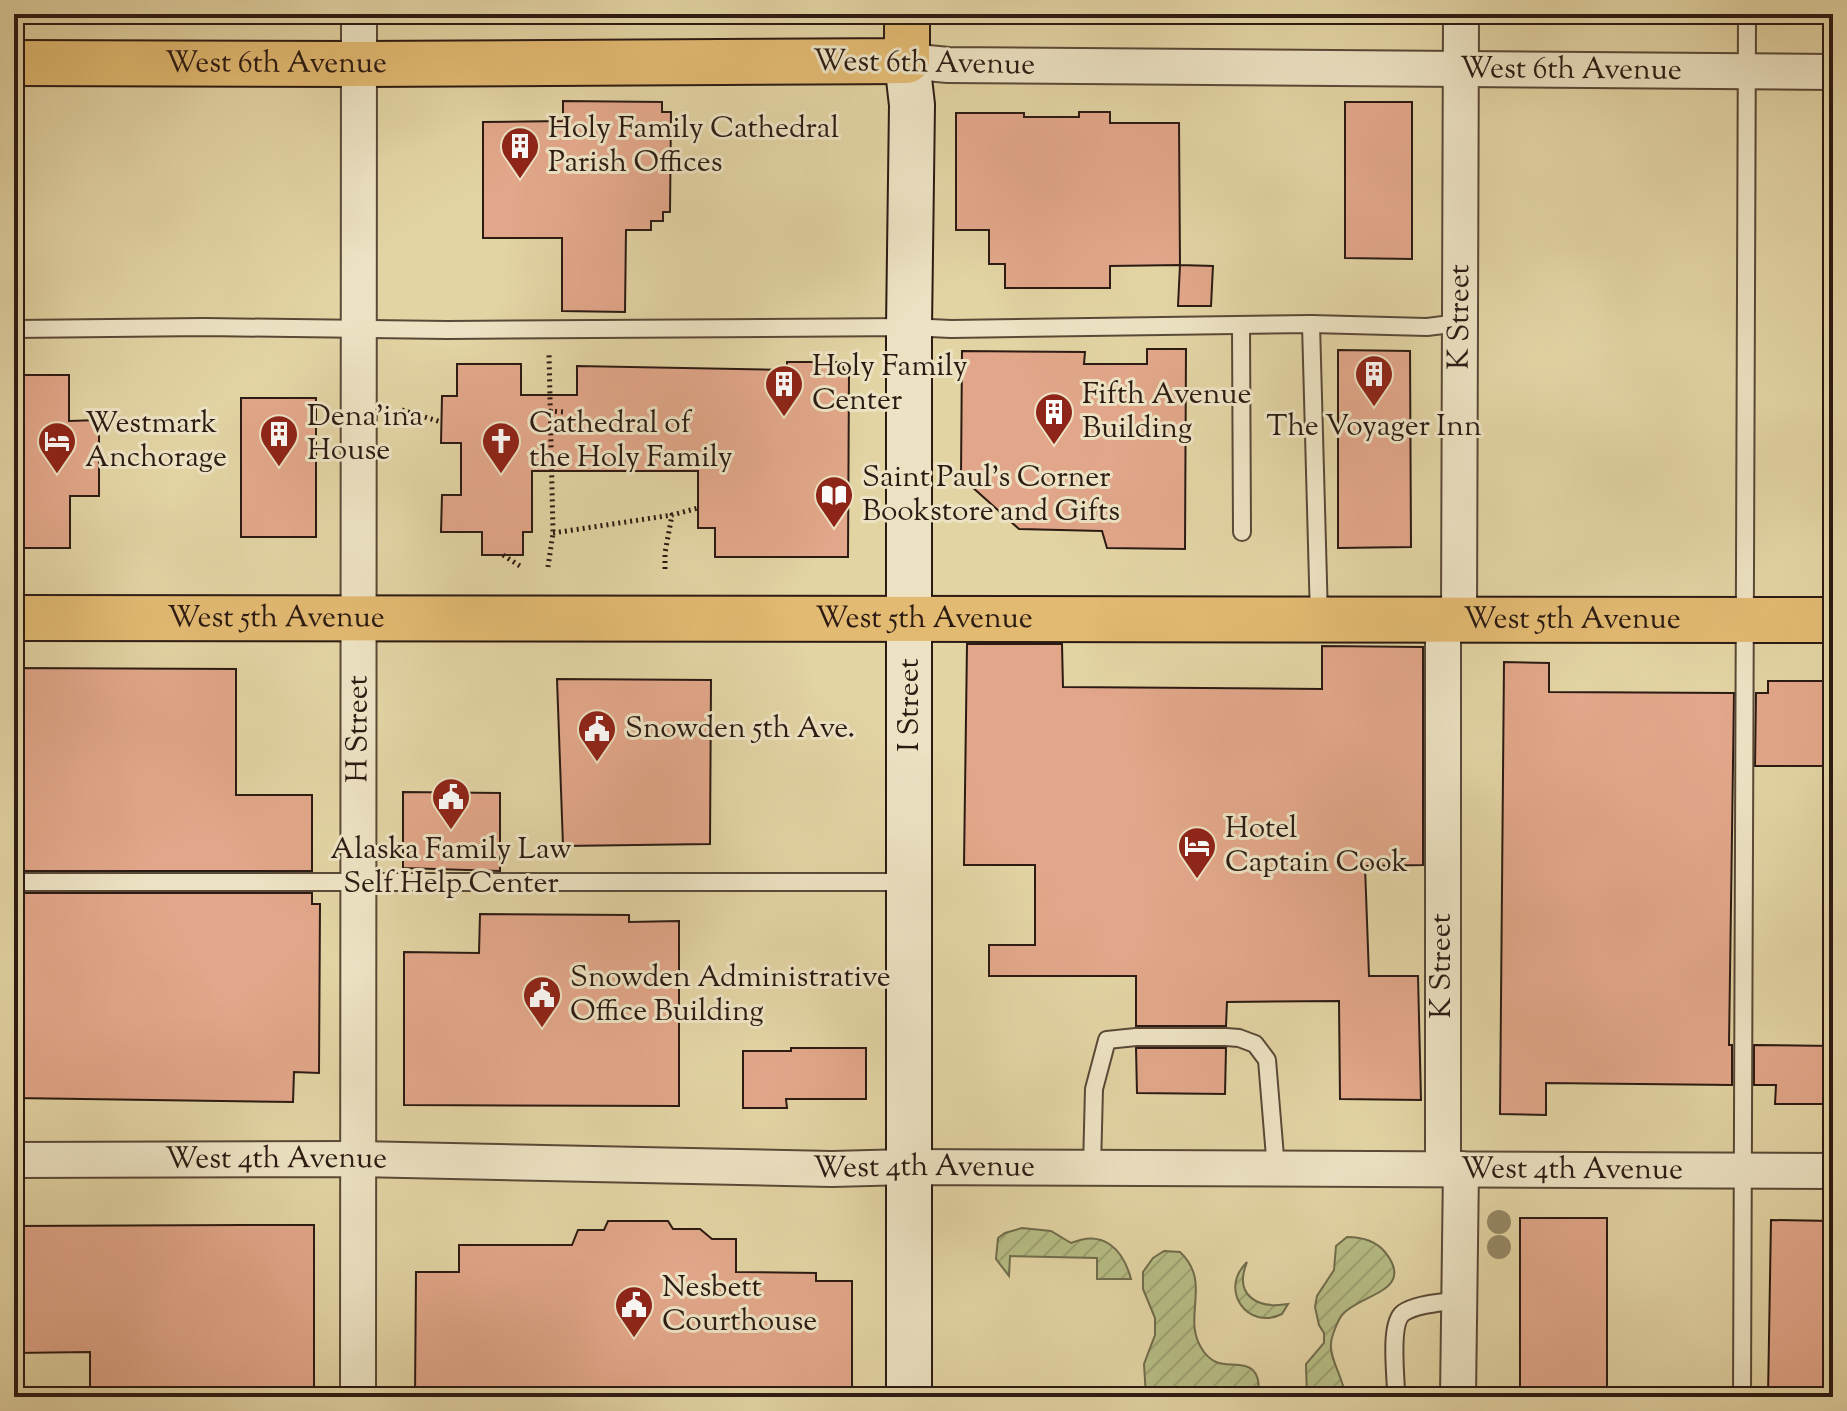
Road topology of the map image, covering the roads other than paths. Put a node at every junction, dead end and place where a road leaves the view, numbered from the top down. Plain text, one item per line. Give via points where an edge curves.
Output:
1 (359, 14) edge
2 (907, 14) edge
3 (1461, 14) edge
4 (1747, 14) edge
5 (907, 61) junction
6 (14, 63) edge
7 (359, 64) junction
8 (1461, 68) junction
9 (1747, 70) junction
10 (1833, 72) edge
11 (1459, 323) junction
12 (1311, 324) junction
13 (909, 327) junction
14 (1241, 327) junction
15 (14, 329) edge
16 (360, 329) junction
17 (1242, 532) dead end
18 (14, 618) edge
19 (360, 619) junction
20 (910, 619) junction
21 (1319, 619) junction
22 (1451, 619) junction
23 (1747, 620) junction
24 (1833, 620) edge
25 (14, 882) edge
26 (910, 882) junction
27 (359, 884) junction
28 (358, 1159) junction
29 (14, 1160) edge
30 (908, 1167) junction
31 (1092, 1167) junction
32 (1452, 1168) junction
33 (1276, 1169) junction
34 (1743, 1169) junction
35 (1833, 1171) edge
36 (1459, 1300) junction
37 (358, 1397) edge
38 (909, 1397) edge
39 (1398, 1397) edge
40 (1458, 1397) edge
41 (1742, 1397) edge

1 - 7 street, H Street
2 - 5 main road, I Street
3 - 8 street, K Street
4 - 9 lane
5 - 7 main road, West 6th Avenue
5 - 8 street, West 6th Avenue
5 - 13 street, I Street via 912,105
6 - 7 main road, West 6th Avenue
7 - 16 street, H Street
8 - 9 street, West 6th Avenue
8 - 11 street, K Street
9 - 10 street, West 6th Avenue
9 - 23 lane
11 - 12 lane
11 - 22 street, K Street
12 - 14 lane
12 - 21 lane
13 - 14 lane
13 - 16 lane
13 - 20 street, I Street
14 - 17 lane
15 - 16 lane
16 - 19 street, H Street
18 - 19 main road, West 5th Avenue
19 - 20 main road, West 5th Avenue
19 - 27 street, H Street
20 - 21 main road, West 5th Avenue
20 - 26 street, I Street
21 - 22 main road, West 5th Avenue
22 - 23 main road, West 5th Avenue
22 - 32 street, K Street
23 - 24 main road, West 5th Avenue
23 - 34 lane
25 - 27 lane
26 - 27 lane
26 - 30 street, I Street
27 - 28 street, H Street
28 - 29 street, West 4th Avenue
28 - 30 street, West 4th Avenue
28 - 37 street, H Street
30 - 31 street, West 4th Avenue
30 - 38 street, I Street
31 - 33 street, West 4th Avenue
31 - 33 lane via 1094,1089 1107,1040 1226,1037 1255,1044 1267,1060
32 - 33 street, West 4th Avenue
32 - 34 street, West 4th Avenue
32 - 36 street, K Street
34 - 35 street, West 4th Avenue
34 - 41 lane
36 - 39 lane via 1401,1314 1395,1325
36 - 40 street, K Street

